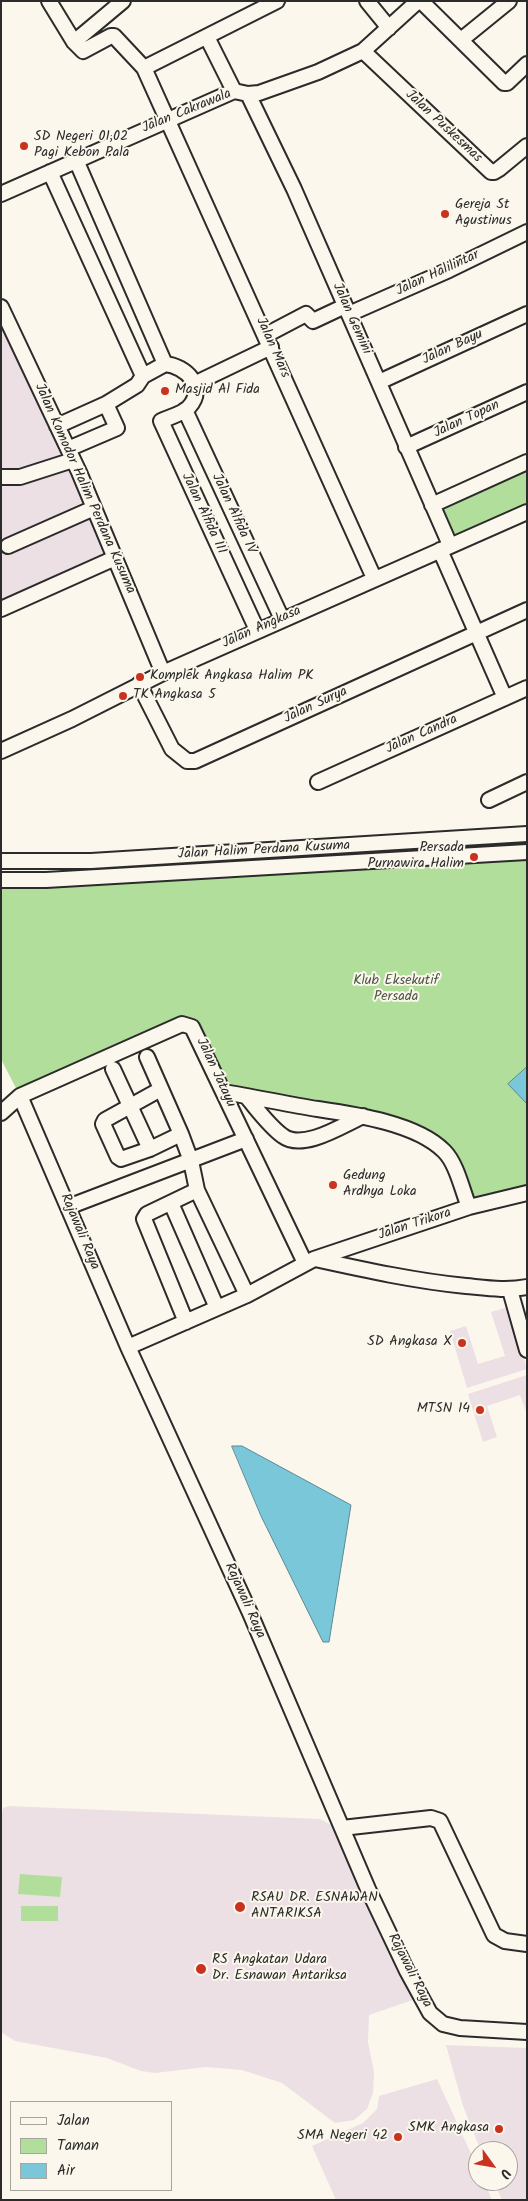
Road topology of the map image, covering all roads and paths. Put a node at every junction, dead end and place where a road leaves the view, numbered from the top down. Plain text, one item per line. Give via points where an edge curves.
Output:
1 (49, 1) edge
2 (123, 1) edge
3 (277, 1) edge
4 (367, 1) edge
5 (420, 1) edge
6 (509, 1) edge
7 (390, 28) junction
8 (207, 37) junction
9 (461, 40) junction
10 (74, 42) junction
11 (362, 51) junction
12 (527, 64) edge
13 (144, 68) junction
14 (234, 91) junction
15 (248, 94) junction
16 (168, 119) junction
17 (527, 146) edge
18 (76, 160) junction
19 (50, 172) junction
20 (1, 194) edge
21 (527, 232) edge
22 (1, 308) edge
23 (347, 310) junction
24 (527, 314) edge
25 (269, 341) junction
26 (164, 364) junction
27 (143, 376) junction
28 (379, 382) junction
29 (194, 384) junction
30 (527, 392) edge
31 (106, 404) junction
32 (185, 410) junction
33 (57, 426) junction
34 (406, 447) junction
35 (70, 455) junction
36 (527, 462) edge
37 (1, 477) edge
38 (432, 505) junction
39 (94, 508) junction
40 (527, 512) edge
41 (8, 546) dead end
42 (445, 547) junction
43 (115, 558) junction
44 (374, 578) junction
45 (1, 609) edge
46 (527, 610) edge
47 (282, 619) junction
48 (257, 630) junction
49 (477, 633) junction
50 (163, 672) junction
51 (139, 684) junction
52 (527, 688) edge
53 (506, 698) junction
54 (1, 751) edge
55 (318, 782) dead end
56 (527, 782) edge
57 (489, 800) dead end
58 (527, 834) edge
59 (527, 852) edge
60 (3, 862) edge
61 (1, 876) edge
62 (1, 880) edge
63 (147, 1057) dead end
64 (113, 1069) dead end
65 (161, 1089) junction
66 (224, 1092) junction
67 (20, 1096) junction
68 (246, 1096) junction
69 (130, 1106) junction
70 (1, 1113) edge
71 (363, 1116) junction
72 (181, 1134) junction
73 (246, 1139) junction
74 (150, 1149) junction
75 (191, 1161) junction
76 (197, 1190) junction
77 (527, 1193) edge
78 (171, 1203) junction
79 (68, 1207) junction
80 (469, 1207) junction
81 (309, 1261) junction
82 (527, 1286) edge
83 (510, 1290) junction
84 (247, 1295) junction
85 (217, 1308) junction
86 (186, 1322) junction
87 (128, 1347) junction
88 (527, 1350) edge
89 (342, 1828) junction
90 (527, 1944) edge
91 (527, 2032) edge

1 - 10 street
2 - 10 street
3 - 8 street
4 - 7 street
5 - 7 street, Jalan Cakrawala
5 - 9 street
6 - 9 street
7 - 11 street, Jalan Cakrawala
8 - 13 street
8 - 14 street
9 - 12 street via 504,83
10 - 13 street, Jalan Mars via 86,51 114,36
11 - 15 street, Jalan Cakrawala via 271,90
11 - 17 street, Jalan Puskesmas via 491,172
13 - 16 street, Jalan Mars
14 - 15 street, Jalan Cakrawala
14 - 16 street, Jalan Cakrawala
15 - 23 street, Jalan Gemini
16 - 18 street, Jalan Cakrawala
16 - 25 street, Jalan Mars
18 - 19 street, Jalan Cakrawala
18 - 26 street
19 - 20 street, Jalan Cakrawala
19 - 27 street
21 - 23 street, Jalan Halilintar via 449,270
22 - 33 street, Jalan Komodor Halim Perdana Kusuma
23 - 25 street, Jalan Halilintar via 313,321 306,314
23 - 28 street, Jalan Gemini
24 - 28 street, Jalan Bayu
25 - 29 street
25 - 44 street, Jalan Mars
26 - 27 street
26 - 29 street via 184,369
27 - 31 street via 137,385
28 - 34 street, Jalan Gemini
29 - 32 street via 194,396
30 - 34 street, Jalan Topan
31 - 33 street
31 - 35 street via 117,428
32 - 47 street, Jalan Alfida IV
32 - 48 street, Jalan Alfida III via 161,421
33 - 35 street, Jalan Komodor Halim Perdana Kusuma
34 - 38 street, Jalan Gemini
35 - 37 street via 20,476
35 - 39 street, Jalan Komodor Halim Perdana Kusuma
36 - 38 street
38 - 42 street, Jalan Gemini
39 - 41 street
39 - 43 street, Jalan Komodor Halim Perdana Kusuma
40 - 42 street, Jalan Angkasa
42 - 44 street, Jalan Angkasa
42 - 49 street, Jalan Gemini
43 - 45 street
43 - 50 street, Jalan Komodor Halim Perdana Kusuma
44 - 47 street, Jalan Angkasa
46 - 49 street, Jalan Surya
47 - 48 street, Jalan Angkasa
48 - 50 street, Jalan Angkasa
49 - 51 street, Jalan Surya via 195,761 187,761 172,749
49 - 53 street, Jalan Gemini
50 - 51 street, Jalan Angkasa
51 - 54 street, Jalan Angkasa
52 - 53 street, Jalan Candra
53 - 55 street, Jalan Candra
56 - 57 street
58 - 60 street, Jalan Halim Perdana Kusuma via 91,861
59 - 62 street, Jalan Halim Perdana Kusuma
60 - 61 street
63 - 65 street
64 - 69 street
65 - 69 street
65 - 72 street
66 - 67 street, Jalan Jatayu via 194,1029 182,1024
66 - 68 street
66 - 73 street, Jalan Jatayu
67 - 70 street, Jalan Jatayu
67 - 79 street, Rajawali Raya
68 - 71 street
68 - 71 street via 276,1130 293,1140 320,1136
69 - 74 street
69 - 74 street via 103,1124 119,1158 125,1159
71 - 80 street via 390,1123 437,1145 450,1159
72 - 74 street
72 - 75 street
73 - 75 street
73 - 81 street, Jalan Jatayu
75 - 76 street
75 - 79 street
76 - 78 street
76 - 84 street
77 - 80 street, Jalan Trikora
78 - 85 street
78 - 86 street via 146,1215 144,1221
79 - 87 street, Rajawali Raya
80 - 81 street, Jalan Trikora
81 - 83 street via 399,1278
81 - 84 street, Jalan Trikora
82 - 83 street
83 - 88 street
84 - 85 street, Jalan Trikora
85 - 86 street, Jalan Trikora
86 - 87 street, Jalan Trikora
87 - 89 street, Rajawali Raya via 250,1613
89 - 90 street via 431,1818 440,1820 494,1935 505,1941
89 - 91 street, Rajawali Raya via 407,1971 434,2017 454,2028

